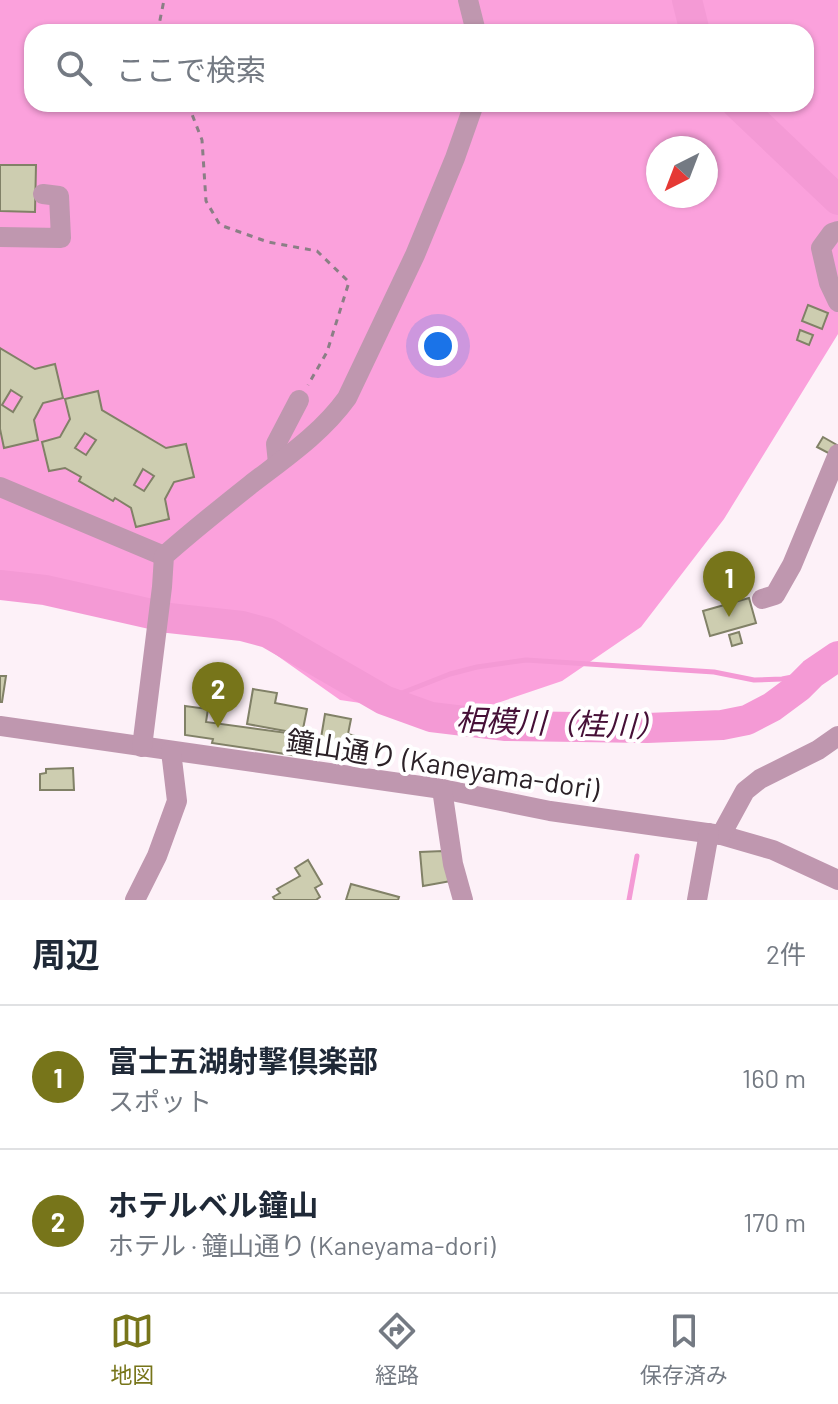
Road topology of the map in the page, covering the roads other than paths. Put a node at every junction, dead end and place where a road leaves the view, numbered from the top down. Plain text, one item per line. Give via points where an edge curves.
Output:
1 (468, 0) edge
2 (474, 24) edge
3 (471, 112) edge
4 (43, 194) dead end
5 (835, 232) edge
6 (0, 237) edge
7 (838, 302) edge
8 (299, 400) road end
9 (838, 454) edge
10 (278, 463) junction
11 (0, 487) edge
12 (164, 556) junction
13 (762, 599) dead end
14 (0, 726) edge
15 (838, 737) edge
16 (142, 747) junction
17 (171, 751) junction
18 (442, 789) junction
19 (715, 834) junction
20 (838, 880) edge
21 (135, 900) edge
22 (463, 900) edge
23 (697, 900) edge

1 - 2 street
3 - 10 street via 415,255 347,398 314,436
4 - 6 street via 59,196 61,238
5 - 7 street via 821,248
8 - 10 street via 276,444
9 - 13 street via 792,565 775,595
10 - 12 street
11 - 12 street
12 - 16 street
14 - 16 street, 鐘山通り (Kaneyama-dori)
15 - 19 street via 760,779 745,791
16 - 17 street, 鐘山通り (Kaneyama-dori)
17 - 18 street, 鐘山通り (Kaneyama-dori)
17 - 21 street via 177,801
18 - 19 street, 鐘山通り (Kaneyama-dori) via 550,811
18 - 22 street
19 - 20 street, 鐘山通り (Kaneyama-dori) via 773,850
19 - 23 street

